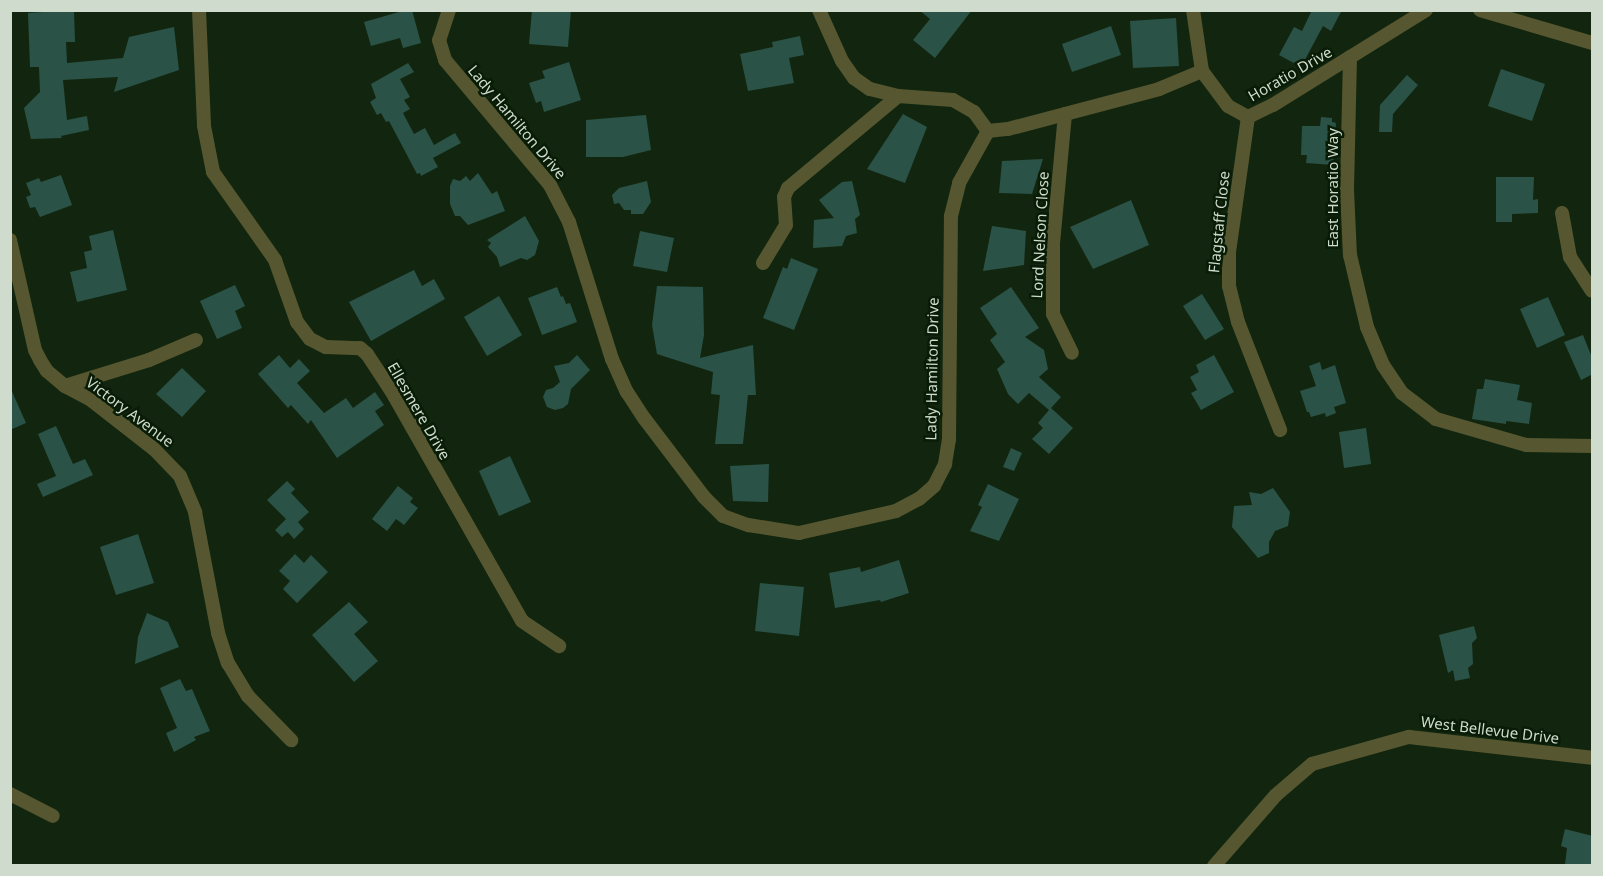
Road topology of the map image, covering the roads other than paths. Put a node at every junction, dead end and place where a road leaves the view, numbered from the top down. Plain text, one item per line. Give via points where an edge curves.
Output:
1 (199, 10) edge
2 (449, 10) edge
3 (819, 10) edge
4 (1193, 10) edge
5 (1480, 10) edge
6 (1425, 11) edge
7 (1593, 43) edge
8 (1350, 57) junction
9 (1202, 71) junction
10 (898, 96) junction
11 (1065, 114) junction
12 (1248, 117) junction
13 (988, 131) junction
14 (1562, 213) dead end
15 (10, 240) edge
16 (763, 263) dead end
17 (1593, 291) edge
18 (196, 340) dead end
19 (1072, 353) dead end
20 (65, 386) junction
21 (1280, 430) dead end
22 (1593, 446) edge
23 (559, 646) dead end
24 (291, 740) dead end
25 (1593, 758) edge
26 (10, 794) edge
27 (53, 816) dead end
28 (1214, 866) edge

1 - 23 street, Ellesmere Drive via 204,126 213,172 275,260 297,322 309,339 326,347 360,348 367,354 522,621
2 - 13 street, Lady Hamilton Drive via 439,40 445,60 550,184 569,222 612,359 627,392 704,497 723,516 748,525 799,533 858,522 896,512 934,486 945,464 949,440 951,216 959,183
3 - 10 street via 854,78 870,89
4 - 9 street, Horatio Drive
5 - 7 street
6 - 8 street, Horatio Drive
8 - 12 street, Horatio Drive
8 - 22 street, East Horatio Way via 1350,255 1367,327 1383,366 1402,393 1436,419 1526,445
9 - 11 street via 1159,88
9 - 12 street, Horatio Drive via 1228,106
10 - 13 street via 953,100 974,112
10 - 16 street via 788,188 784,198 786,225
11 - 13 street
11 - 19 street, Lord Nelson Close via 1053,244 1053,314
12 - 21 street, Flagstaff Close via 1229,253 1229,286 1238,322
14 - 17 street via 1570,257
15 - 20 street, Victory Avenue via 35,350 47,371
18 - 20 street via 149,360
20 - 24 street, Victory Avenue via 91,400 154,449 180,476 195,512 218,633 228,663 248,696
25 - 28 street, West Bellevue Drive via 1409,737 1312,764 1276,795
26 - 27 street

